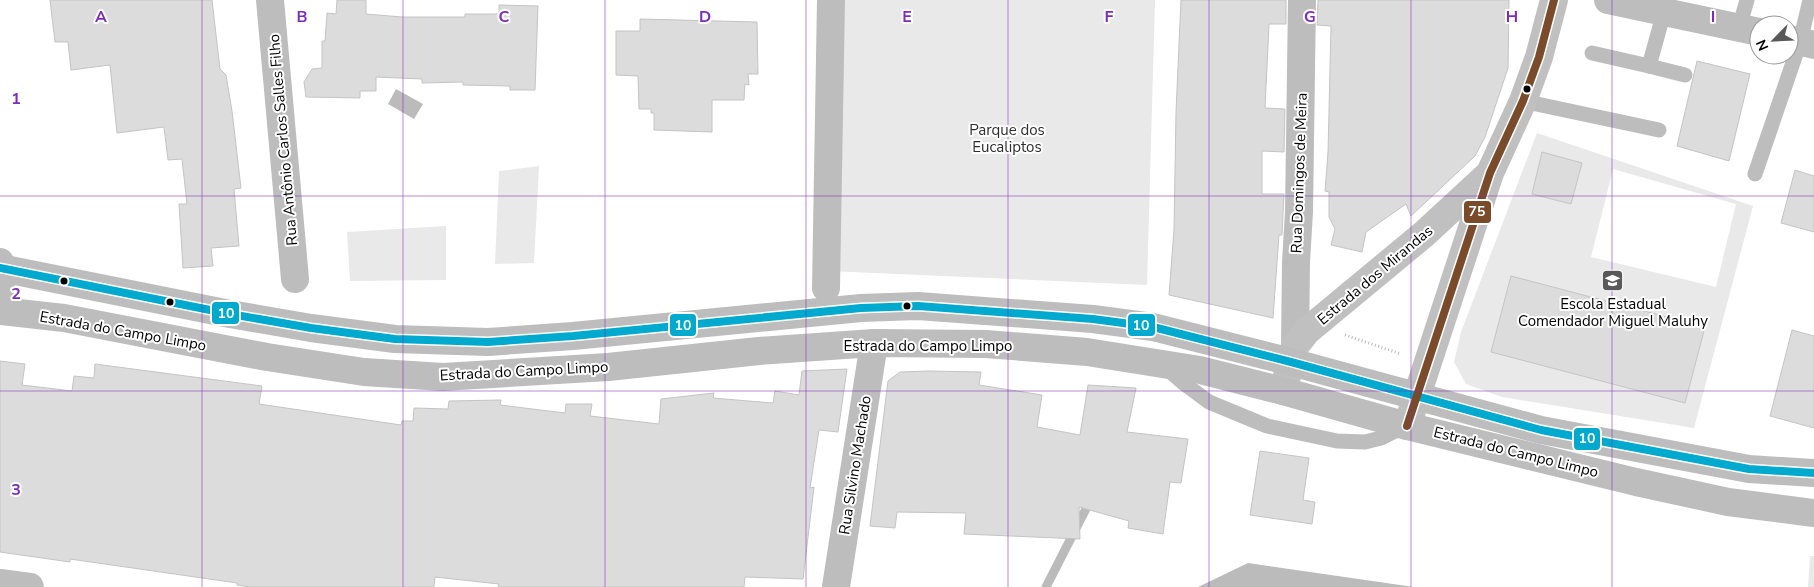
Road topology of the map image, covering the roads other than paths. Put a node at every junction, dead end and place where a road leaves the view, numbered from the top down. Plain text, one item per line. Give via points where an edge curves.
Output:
1 (270, 0) edge
2 (831, 0) edge
3 (1302, 0) edge
4 (1554, 0) edge
5 (1747, 0) edge
6 (1810, 0) edge
7 (1623, 2) edge
8 (1664, 12) junction
9 (1749, 30) edge
10 (1801, 42) edge
11 (1592, 53) dead end
12 (1649, 66) junction
13 (1684, 75) dead end
14 (1523, 101) junction
15 (1658, 130) dead end
16 (1490, 173) junction
17 (1755, 174) dead end
18 (1, 272) edge
19 (295, 280) dead end
20 (826, 288) dead end
21 (0, 311) edge
22 (874, 343) junction
23 (1293, 354) junction
24 (1162, 364) junction
25 (1283, 391) junction
26 (1416, 396) junction
27 (1406, 426) junction
28 (1814, 473) edge
29 (1814, 513) edge
30 (0, 583) edge
31 (30, 587) edge
32 (836, 587) edge

1 - 19 main road, Rua Antônio Carlos Salles Filho
2 - 20 main road
3 - 23 main road, Rua Domingos de Meira
4 - 14 street, Estrada dos Mirandas
5 - 9 lane
6 - 10 lane
7 - 8 main road
8 - 9 main road
8 - 12 lane
10 - 17 lane
11 - 12 lane
12 - 13 lane
14 - 15 lane
14 - 16 street, Estrada dos Mirandas
16 - 23 street, Estrada dos Mirandas via 1424,234 1307,331
16 - 26 street, Estrada dos Mirandas
18 - 23 main road, Estrada do Campo Limpo via 311,328 395,339 488,342 852,308 918,306 1130,324
21 - 22 main road, Estrada do Campo Limpo via 64,318 364,372 443,377 608,367
22 - 24 main road, Estrada do Campo Limpo via 986,344 1087,352
22 - 32 main road, Rua Silvino Machado
23 - 25 street, Estrada dos Mirandas
23 - 26 main road, Estrada do Campo Limpo
24 - 25 main road, Estrada do Campo Limpo
24 - 27 lane via 1209,402 1267,426 1337,441 1365,442
25 - 27 main road, Estrada do Campo Limpo
26 - 27 street, Estrada dos Mirandas
26 - 28 main road, Estrada do Campo Limpo via 1541,430 1748,469
27 - 29 main road, Estrada do Campo Limpo via 1728,502
30 - 31 main road

